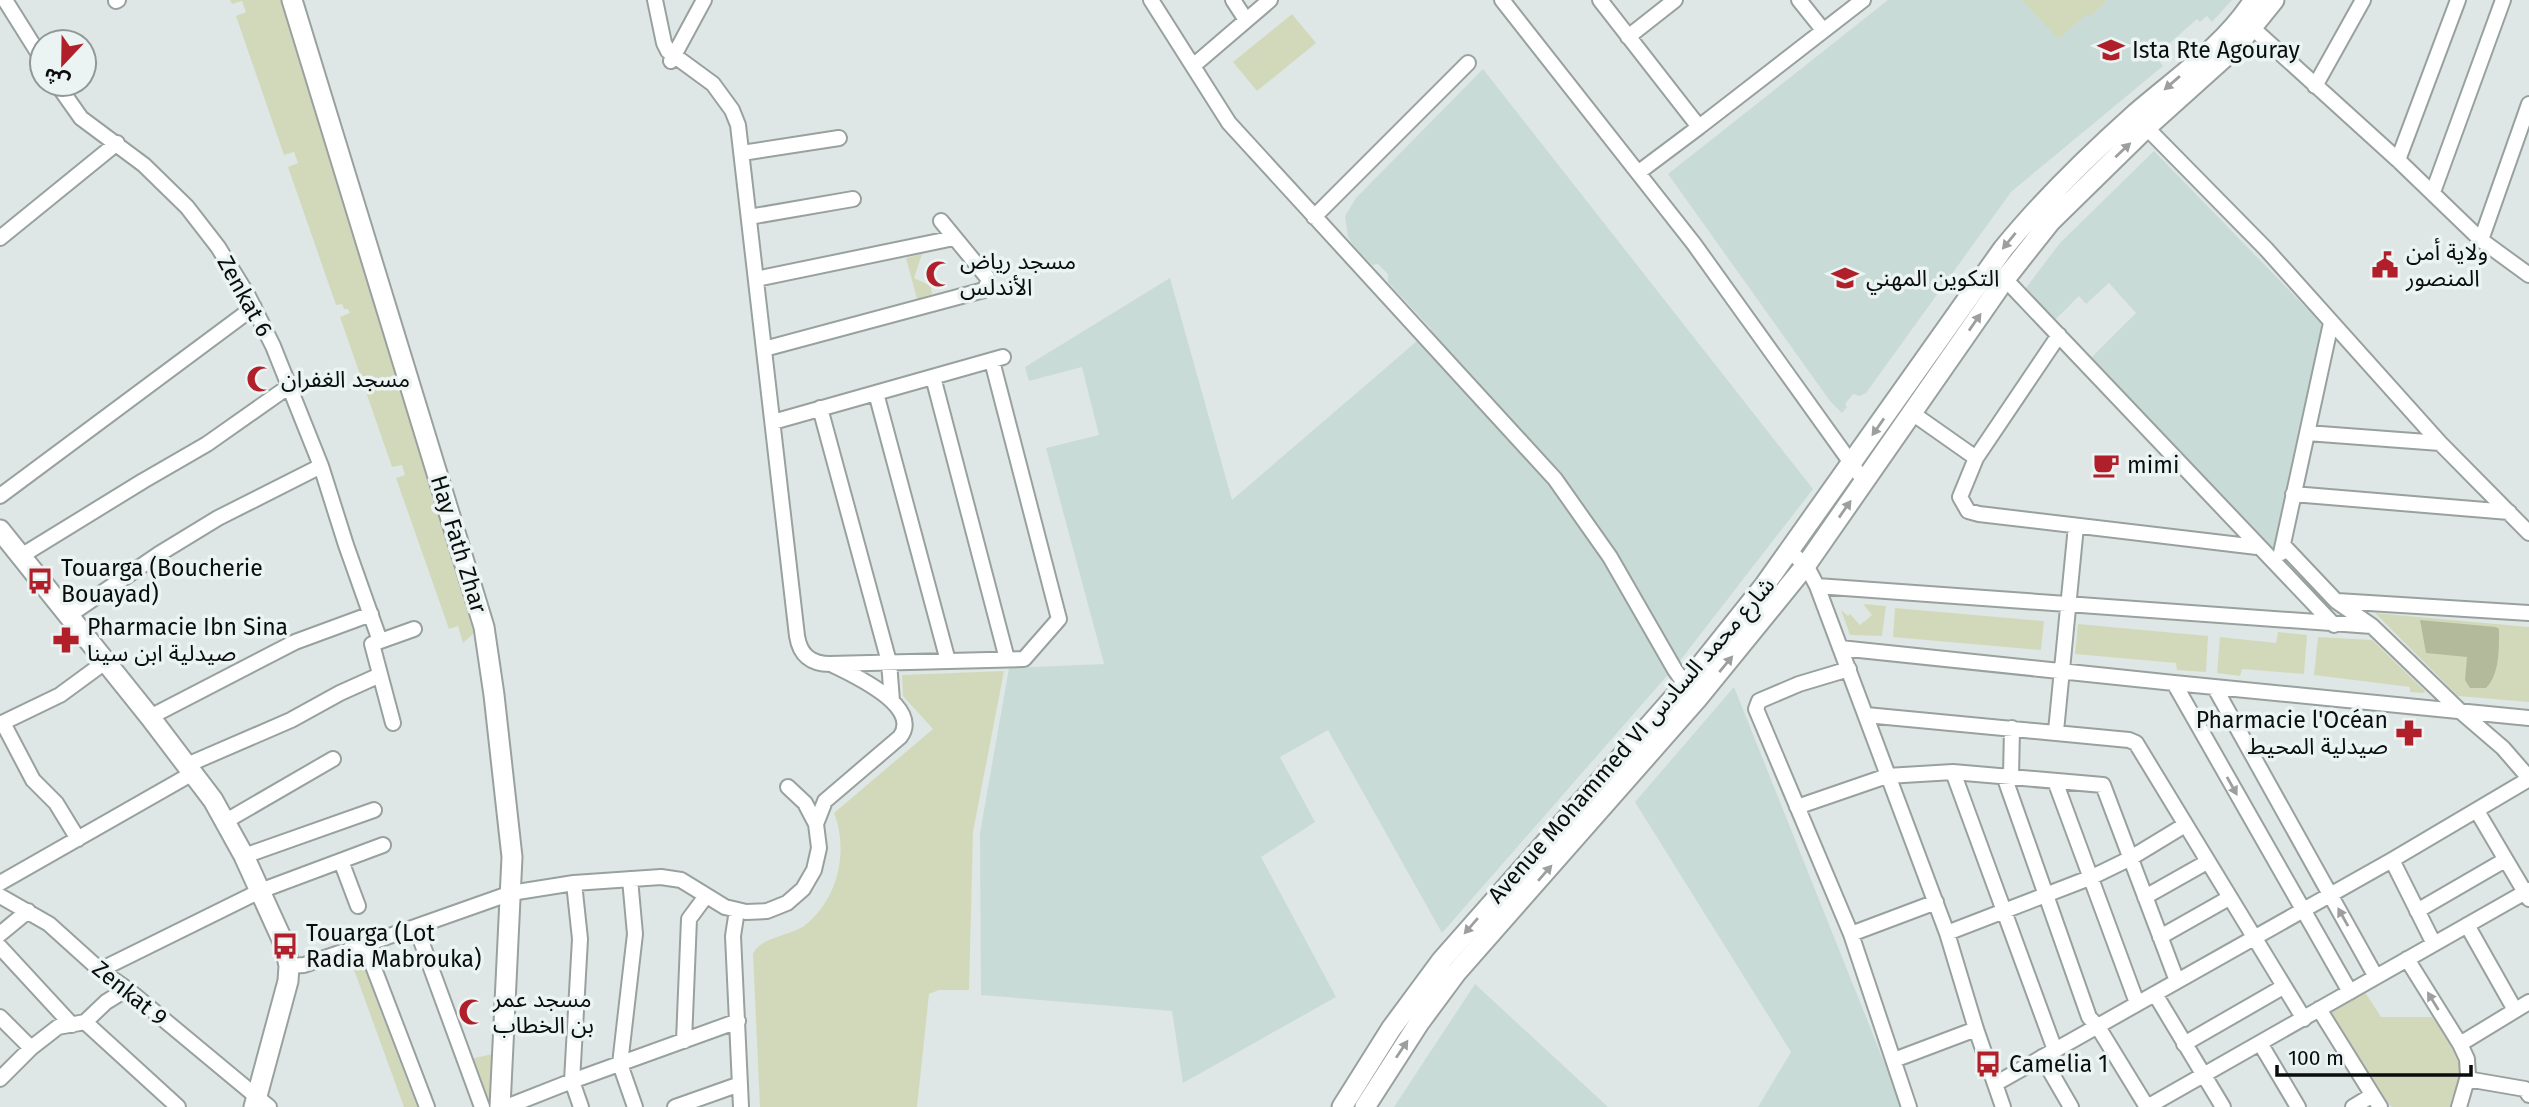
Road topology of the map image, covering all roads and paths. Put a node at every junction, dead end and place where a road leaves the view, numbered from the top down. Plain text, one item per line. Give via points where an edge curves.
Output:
1 (292, 0) edge
2 (655, 0) edge
3 (704, 0) edge
4 (1152, 0) edge
5 (1233, 0) edge
6 (1270, 0) edge
7 (1502, 0) edge
8 (1600, 0) edge
9 (1675, 0) edge
10 (1799, 0) edge
11 (1863, 0) edge
12 (2254, 0) edge
13 (2274, 0) edge
14 (2363, 0) edge
15 (2458, 0) edge
16 (2503, 0) edge
17 (8, 5) edge
18 (1246, 20) junction
19 (0, 22) edge
20 (2247, 23) junction
21 (1823, 30) junction
22 (28, 37) edge
23 (1628, 37) junction
24 (673, 59) junction
25 (1468, 62) dead end
26 (1193, 66) junction
27 (2315, 86) junction
28 (66, 98) edge
29 (2529, 104) edge
30 (2141, 121) junction
31 (1699, 127) junction
32 (839, 138) dead end
33 (117, 144) junction
34 (742, 153) junction
35 (2398, 160) junction
36 (1639, 173) junction
37 (2432, 192) junction
38 (853, 199) dead end
39 (749, 217) junction
40 (1314, 217) junction
41 (941, 221) dead end
42 (954, 237) junction
43 (0, 238) edge
44 (2481, 240) junction
45 (2529, 275) edge
46 (756, 279) junction
47 (2004, 279) junction
48 (254, 307) junction
49 (2331, 323) junction
50 (2059, 335) junction
51 (764, 349) junction
52 (933, 377) junction
53 (288, 387) junction
54 (876, 393) junction
55 (820, 408) junction
56 (1912, 413) junction
57 (773, 422) junction
58 (2307, 433) junction
59 (2440, 443) junction
60 (1976, 458) junction
61 (1853, 463) junction
62 (321, 466) junction
63 (1864, 481) junction
64 (2293, 494) junction
65 (0, 496) edge
66 (2509, 512) junction
67 (2076, 526) junction
68 (0, 530) edge
69 (2529, 533) edge
70 (2283, 545) junction
71 (2258, 547) junction
72 (1790, 552) junction
73 (21, 556) junction
74 (1805, 565) junction
75 (2278, 568) junction
76 (1817, 586) junction
77 (2336, 601) junction
78 (2068, 605) junction
79 (2529, 613) edge
80 (371, 614) junction
81 (68, 616) junction
82 (2334, 625) junction
83 (2372, 626) junction
84 (414, 629) dead end
85 (380, 641) junction
86 (1840, 648) junction
87 (1007, 659) junction
88 (948, 661) junction
89 (105, 662) junction
90 (889, 662) junction
91 (830, 664) junction
92 (1849, 668) junction
93 (2062, 670) junction
94 (380, 675) junction
95 (2174, 684) junction
96 (2215, 688) junction
97 (1691, 692) junction
98 (892, 701) junction
99 (2460, 711) junction
100 (1866, 715) junction
101 (150, 717) junction
102 (2529, 718) edge
103 (393, 723) dead end
104 (1, 724) edge
105 (2012, 729) junction
106 (2056, 732) junction
107 (333, 759) dead end
108 (190, 769) junction
109 (1953, 772) junction
110 (1887, 776) junction
111 (2007, 776) junction
112 (2529, 778) edge
113 (2055, 781) junction
114 (788, 787) dead end
115 (1797, 807) junction
116 (374, 810) dead end
117 (2477, 811) junction
118 (226, 821) junction
119 (816, 824) junction
120 (2185, 825) junction
121 (78, 839) junction
122 (383, 845) dead end
123 (244, 856) junction
124 (2129, 859) junction
125 (2392, 860) junction
126 (2505, 860) junction
127 (341, 861) junction
128 (2207, 862) junction
129 (2092, 877) junction
130 (631, 879) junction
131 (0, 883) edge
132 (574, 883) junction
133 (260, 891) junction
134 (511, 893) junction
135 (2528, 893) edge
136 (2048, 895) junction
137 (2330, 895) junction
138 (0, 896) edge
139 (706, 896) junction
140 (2145, 897) junction
141 (2229, 898) junction
142 (1936, 902) junction
143 (358, 906) dead end
144 (2302, 909) junction
145 (737, 910) junction
146 (28, 911) junction
147 (2005, 911) junction
148 (2417, 911) junction
149 (2467, 925) junction
150 (416, 927) junction
151 (1851, 933) junction
152 (1947, 933) junction
153 (0, 934) edge
154 (2160, 937) junction
155 (2253, 938) junction
156 (2434, 944) junction
157 (365, 945) junction
158 (0, 947) edge
159 (2407, 959) junction
160 (1441, 960) junction
161 (289, 966) junction
162 (100, 971) junction
163 (1456, 973) junction
164 (2376, 977) junction
165 (2177, 981) junction
166 (2283, 987) junction
167 (127, 989) junction
168 (2350, 992) junction
169 (2155, 994) junction
170 (2529, 1002) edge
171 (2137, 1003) junction
172 (2319, 1009) junction
173 (2515, 1010) junction
174 (0, 1017) edge
175 (2304, 1019) junction
176 (738, 1021) junction
177 (79, 1023) junction
178 (2098, 1027) junction
179 (1976, 1030) junction
180 (684, 1041) junction
181 (2260, 1043) junction
182 (2184, 1044) junction
183 (2460, 1044) junction
184 (32, 1048) junction
185 (2055, 1050) junction
186 (2042, 1057) junction
187 (1895, 1060) junction
188 (620, 1064) junction
189 (2203, 1075) junction
190 (0, 1079) edge
191 (2467, 1079) junction
192 (572, 1081) junction
193 (740, 1084) junction
194 (1995, 1084) junction
195 (2528, 1090) edge
196 (2376, 1101) edge
197 (260, 1104) edge
198 (178, 1107) edge
199 (427, 1107) edge
200 (482, 1107) edge
201 (500, 1107) edge
202 (506, 1107) edge
203 (581, 1107) edge
204 (635, 1107) edge
205 (675, 1107) edge
206 (741, 1107) edge
207 (1342, 1107) edge
208 (1365, 1107) edge
209 (1909, 1107) edge
210 (2003, 1107) edge
211 (2071, 1107) edge
212 (2147, 1107) edge
213 (2223, 1107) edge
214 (2298, 1107) edge
215 (2353, 1107) edge
216 (2459, 1107) edge

1 - 134 main road, Hay Fath Zhar via 484,627 512,857
2 - 24 street via 664,43
3 - 24 street
4 - 26 street
5 - 18 street
6 - 18 street
7 - 36 street
8 - 23 street
9 - 23 street
10 - 21 street
11 - 21 street
12 - 20 main road, Avenue Mohammed VI شارع محمد السادس
13 - 20 main road, Avenue Mohammed VI شارع محمد السادس
14 - 27 street
15 - 35 street
16 - 37 street
17 - 19 street
17 - 22 street
18 - 26 street
20 - 27 street
20 - 30 main road, Avenue Mohammed VI شارع محمد السادس via 2215,44
21 - 31 street
23 - 31 street
24 - 34 street via 713,84 724,98 738,125
25 - 40 street
26 - 40 street via 1229,123
27 - 35 street
28 - 33 street, Zenkat 6 via 80,118
29 - 44 street
47 -> 30 main road, Avenue Mohammed VI شارع محمد السادس
30 - 49 street
30 -> 61 main road, Avenue Mohammed VI شارع محمد السادس via 2051,193 2003,250
31 - 36 street
32 - 34 street
33 - 43 street
33 - 48 street, Zenkat 6 via 170,188 203,225
34 - 39 street
35 - 37 street
36 - 61 street
37 - 44 street
38 - 39 street
39 - 46 street
40 - 97 street via 1555,479 1610,557
41 - 42 street
42 - 46 street
42 - 51 street via 987,277 984,290
44 - 45 street
46 - 51 street
47 - 50 street
56 -> 47 main road, Avenue Mohammed VI شارع محمد السادس
48 - 53 street, Zenkat 6
48 - 65 street
49 - 58 street
49 - 59 street
50 - 60 street
50 - 71 street
51 - 57 street
52 - 54 street
52 - 87 street
52 - 87 street via 998,359 1059,619 1024,659
53 - 62 street, Zenkat 6
53 - 73 street via 206,444
54 - 55 street
54 - 88 street
55 - 57 street
55 - 90 street
56 - 60 street
56 - 63 main road, Avenue Mohammed VI شارع محمد السادس
57 - 91 street via 798,646 811,660
58 - 59 street
58 - 64 street
59 - 66 street
60 - 67 street via 1961,497 1968,511
61 - 63 street
61 - 72 main road, Avenue Mohammed VI شارع محمد السادس
62 - 80 street, Zenkat 6
62 - 81 street via 218,517
74 -> 63 main road, Avenue Mohammed VI شارع محمد السادس
64 - 66 street
64 - 70 street
66 - 69 street
67 - 71 street
67 - 78 street
68 - 73 main road
70 - 75 street
70 - 77 street
71 - 75 street
72 - 74 street
72 - 97 main road, Avenue Mohammed VI شارع محمد السادس
73 - 81 main road
74 - 76 street
97 -> 74 main road, Avenue Mohammed VI شارع محمد السادس
75 - 82 street
76 - 78 street
76 - 86 street
77 - 79 street
77 - 83 street
78 - 82 street
78 - 93 street
80 - 85 street, Zenkat 6
80 - 101 street via 295,642
81 - 89 main road
82 - 83 street
83 - 99 street
84 - 85 street
85 - 94 street via 372,644
86 - 92 street
86 - 93 street
87 - 88 street
88 - 90 street
89 - 101 main road
89 - 104 street via 60,695
90 - 91 street
90 - 98 street
91 - 98 street
92 - 100 street
92 - 115 street via 1776,693 1756,705
93 - 95 street
93 - 106 street
94 - 103 street
94 - 108 street
95 - 96 street
95 -> 144 street
96 - 99 street
96 - 137 street
97 -> 160 main road, Avenue Mohammed VI شارع محمد السادس
163 -> 97 main road, Avenue Mohammed VI شارع محمد السادس
98 - 119 street via 904,715 904,732 825,801
99 - 102 street
99 - 112 street
100 - 105 street
100 - 110 street
101 - 108 main road
104 - 121 street via 33,780 56,803
105 - 106 street
105 - 111 street
106 - 120 street via 2136,743
107 - 118 street
108 - 118 main road
108 - 121 street
109 - 110 street
109 - 111 street
109 - 147 street
110 - 115 street
110 - 142 street
111 - 113 street
111 - 136 street
112 - 117 street
113 - 124 street via 2103,785
113 - 129 street
114 - 119 street via 806,803
115 - 151 street
116 - 123 street
117 - 125 street
117 - 126 street
118 - 123 main road
119 - 145 street via 819,848 803,889 787,903 767,911
120 - 124 street
120 - 128 street
121 - 131 street
122 - 127 street
123 - 133 main road
124 - 129 street
124 - 140 street
125 - 137 street
125 - 148 street
126 - 135 street
126 - 148 street
127 - 133 street
127 - 143 street
128 - 140 street
128 - 141 street
129 - 136 street
129 - 171 street
130 - 132 street
130 - 139 street via 681,880
130 - 188 street via 635,934
132 - 134 street
132 - 192 street via 580,939
133 - 161 main road
133 - 162 street
134 - 150 street
134 - 201 main road, Hay Fath Zhar
135 - 149 street
136 - 147 street
136 - 178 street via 2089,1017
137 - 144 street
164 -> 137 street
138 - 146 street, Zenkat 9
139 - 145 street
139 - 180 street via 689,919
140 - 154 street
141 - 154 street
141 - 155 street
142 - 151 street
142 - 152 street
144 - 155 street
144 - 168 street
145 - 176 street via 733,936
146 - 153 street
146 - 162 street, Zenkat 9
147 - 152 street
147 - 185 street
148 - 156 street
149 - 156 street
149 - 173 street
150 - 157 street
150 - 200 street
151 - 187 street
152 - 179 street
154 - 165 street
155 - 165 street
155 - 166 street
156 - 159 street
157 - 161 street
157 - 199 street
158 - 177 street
159 - 164 street
183 -> 159 street
160 - 163 main road
160 - 207 main road, Avenue Mohammed VI شارع محمد السادس
161 - 197 main road
162 - 167 street, Zenkat 9
208 -> 163 main road, Avenue Mohammed VI شارع محمد السادس
164 - 168 street
165 - 169 street
166 - 175 street
166 - 182 street
167 - 177 street
167 - 197 street, Zenkat 9
168 - 172 street
169 - 171 street
169 - 182 street
170 - 173 street
171 - 178 street
172 - 175 street
172 - 196 street
173 - 183 street
174 - 184 street
175 - 181 street
176 - 180 street
176 - 193 street
177 - 184 street via 58,1027
177 - 198 street
178 - 185 street
178 - 212 street
179 - 187 street
179 - 194 street
180 - 188 street
181 - 189 street
181 - 214 street
182 - 189 street
183 - 191 street via 2467,1059
184 - 190 street
185 - 186 street
186 - 194 street
186 - 211 street
187 - 209 street
188 - 192 street
188 - 204 street
189 - 212 street
189 - 213 street
191 - 195 street
191 - 216 street
192 - 202 street
192 - 203 street
193 - 205 street
193 - 206 street
194 - 210 street
196 - 215 street

